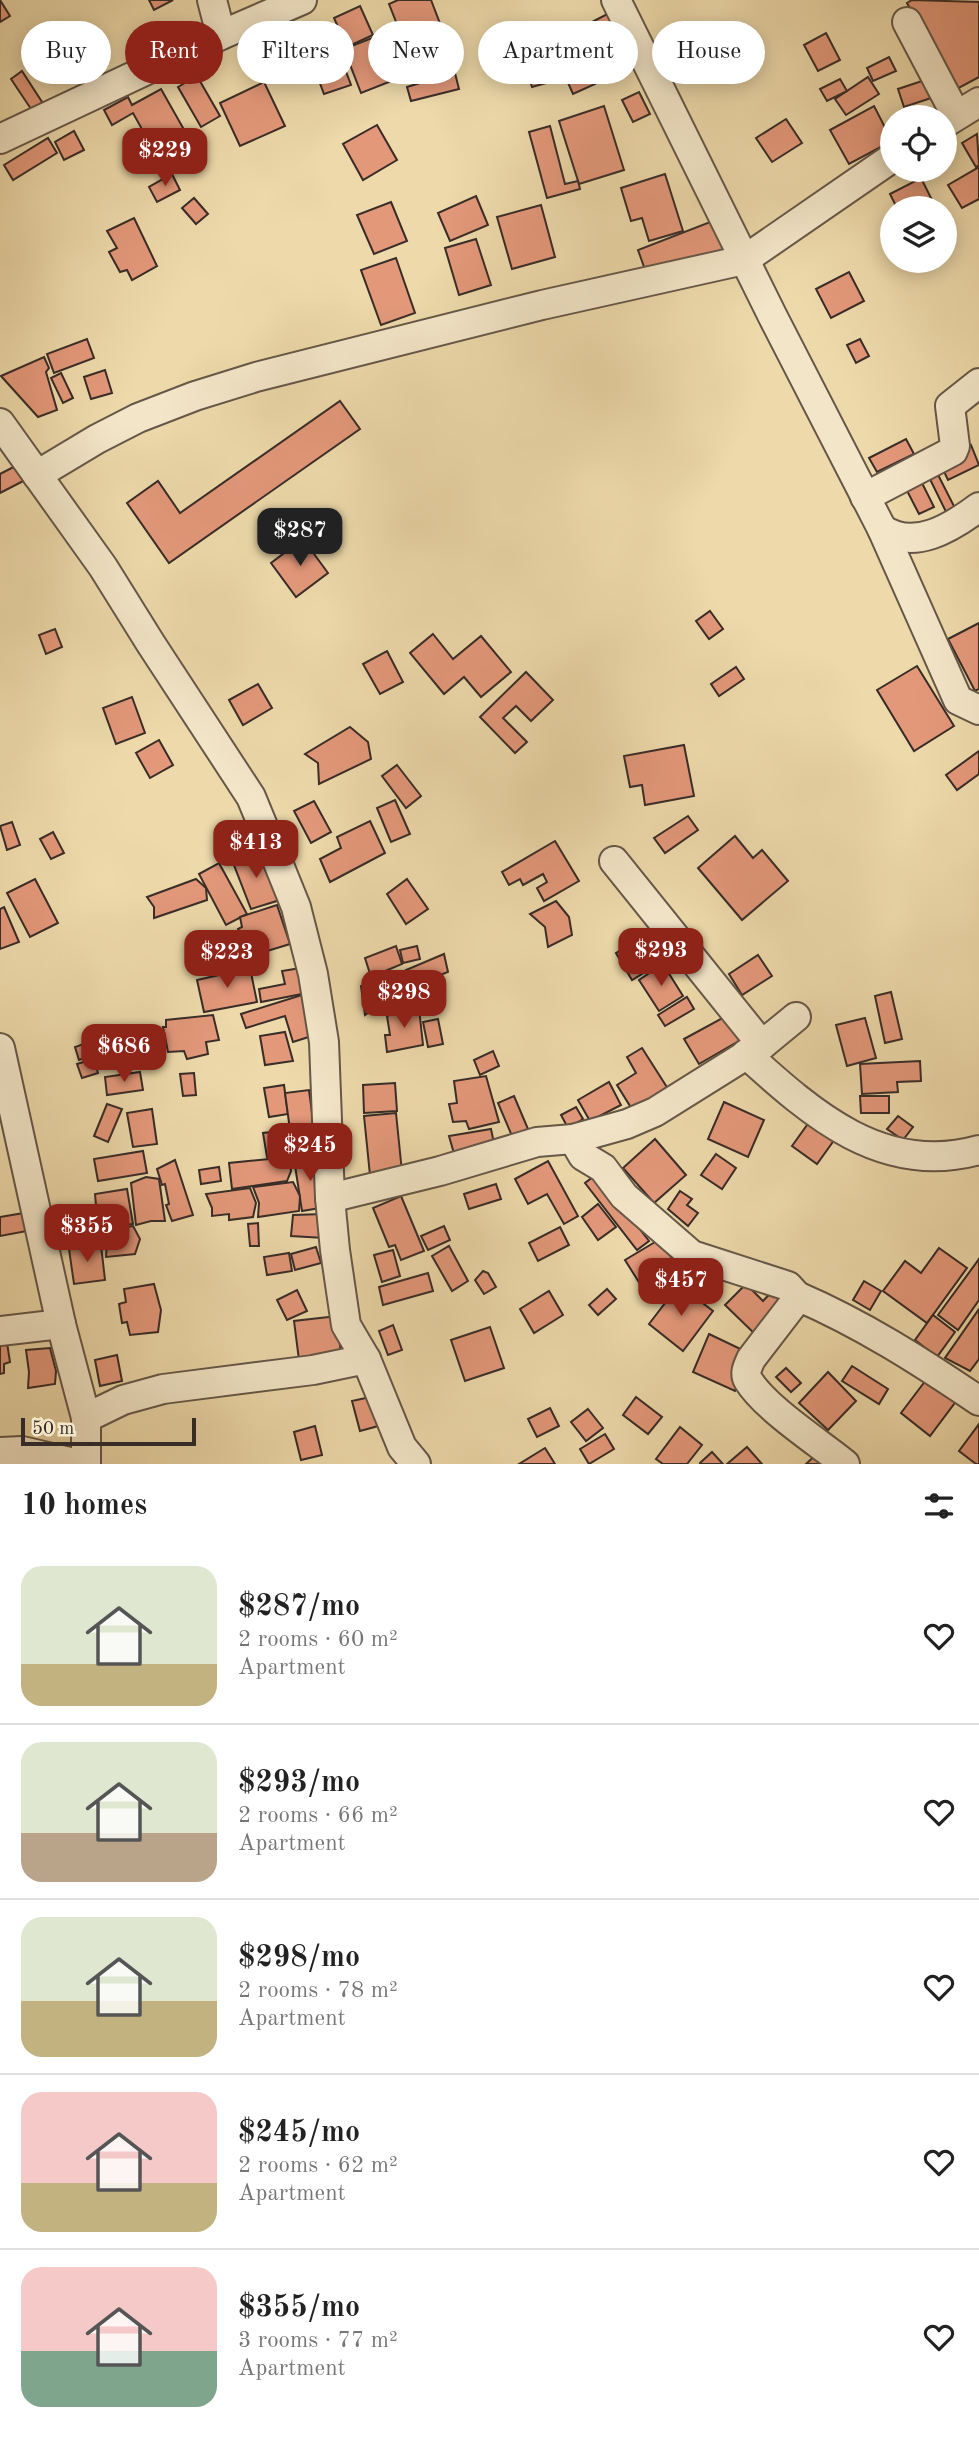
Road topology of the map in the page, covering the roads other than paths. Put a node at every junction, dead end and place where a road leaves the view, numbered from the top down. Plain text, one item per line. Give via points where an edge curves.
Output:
1 (212, 0) edge
2 (303, 0) edge
3 (617, 0) edge
4 (217, 21) edge
5 (907, 22) dead end
6 (223, 34) edge
7 (125, 80) edge
8 (960, 113) edge
9 (0, 139) edge
10 (880, 167) edge
11 (744, 260) junction
12 (979, 383) edge
13 (0, 423) edge
14 (37, 475) junction
15 (865, 497) junction
16 (979, 507) edge
17 (881, 529) junction
18 (979, 710) edge
19 (614, 862) dead end
20 (796, 1017) dead end
21 (0, 1048) edge
22 (754, 1049) junction
23 (573, 1139) junction
24 (979, 1150) edge
25 (330, 1198) junction
26 (797, 1296) junction
27 (61, 1324) junction
28 (0, 1331) edge
29 (366, 1359) junction
30 (979, 1401) edge
31 (86, 1418) junction
32 (0, 1452) edge
33 (78, 1464) edge
34 (86, 1464) edge
35 (416, 1464) edge
36 (845, 1464) edge

1 - 4 street
2 - 6 street
3 - 11 street
5 - 8 street
7 - 9 street
10 - 11 street
11 - 14 street via 256,377 138,418
11 - 15 street
12 - 15 street via 950,405 953,451
13 - 14 street
14 - 25 street via 103,567 251,797 277,860 296,907 320,1015
15 - 17 street
16 - 17 street via 947,530 909,540
17 - 18 street via 958,700
19 - 22 street
20 - 22 street
21 - 27 street
22 - 23 street via 655,1112
22 - 24 street via 794,1097 845,1134 890,1150 929,1157
23 - 25 street via 537,1142
23 - 26 street via 583,1156 603,1168 624,1196 692,1255 788,1286
25 - 29 street via 346,1325
26 - 30 street via 841,1314 913,1355
26 - 36 street via 751,1359 747,1378 770,1405
27 - 28 street
27 - 31 street
29 - 31 street via 163,1389 123,1400
29 - 35 street via 402,1447
31 - 34 street
32 - 33 street via 23,1451

